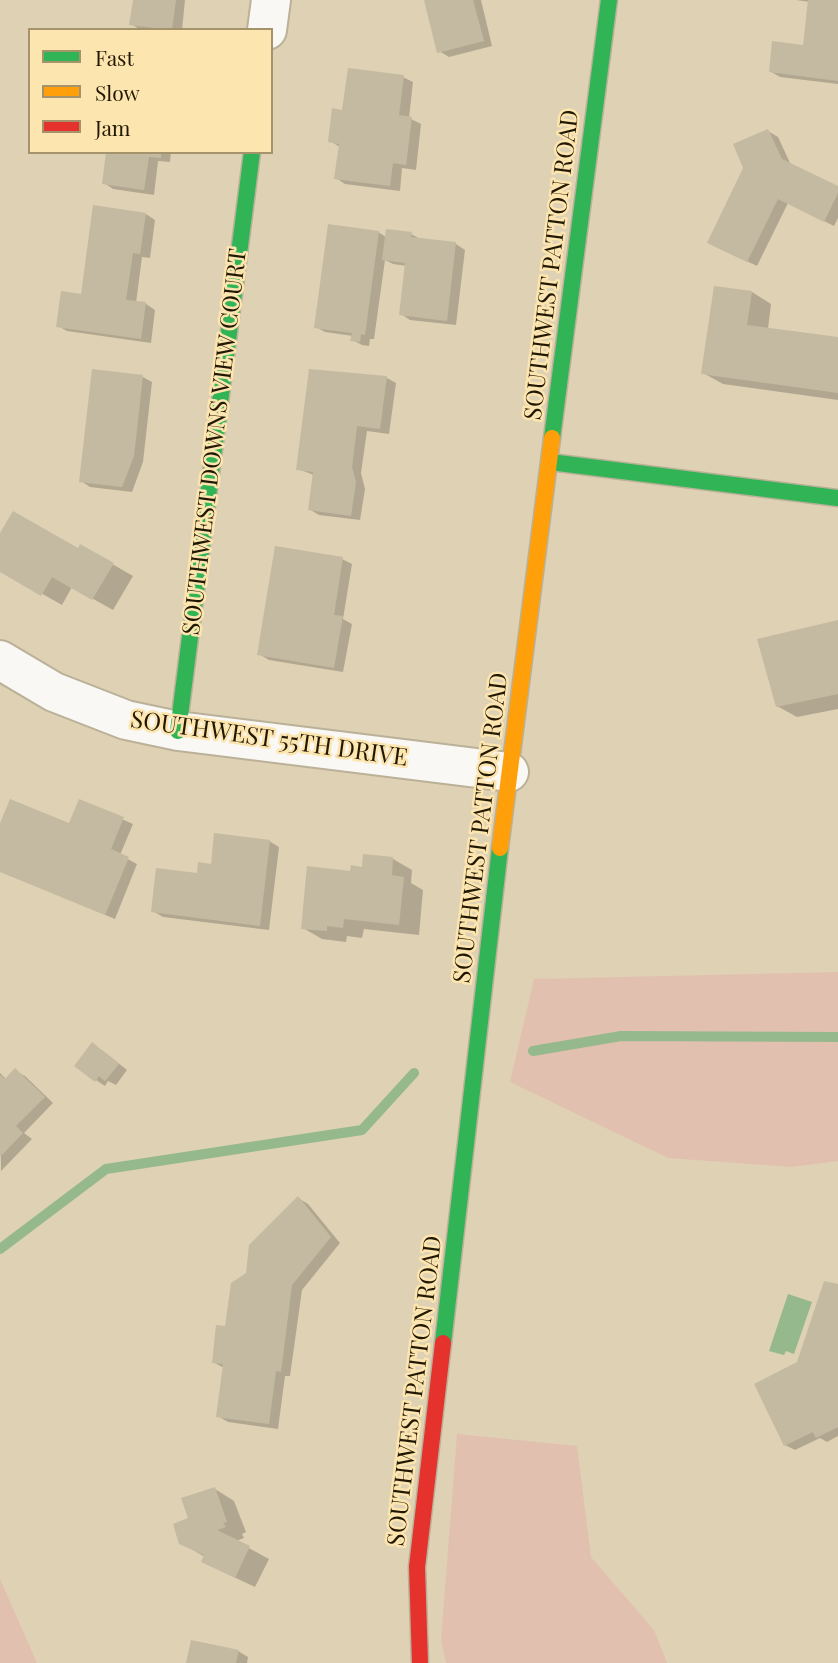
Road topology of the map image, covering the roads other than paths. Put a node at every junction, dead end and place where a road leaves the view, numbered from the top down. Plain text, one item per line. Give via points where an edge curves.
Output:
1 (271, 0) edge
2 (609, 0) edge
3 (267, 28) edge
4 (252, 154) edge
5 (550, 461) junction
6 (838, 498) edge
7 (0, 660) edge
8 (178, 731) junction
9 (509, 772) junction
10 (420, 1663) edge

1 - 3 street
2 - 5 street, SOUTHWEST PATTON ROAD
4 - 8 street, SOUTHWEST DOWNS VIEW COURT
5 - 6 street
5 - 9 street, SOUTHWEST PATTON ROAD
7 - 8 street, SOUTHWEST 55TH DRIVE via 90,707
8 - 9 street, SOUTHWEST 55TH DRIVE
9 - 10 street, SOUTHWEST PATTON ROAD via 418,1553

